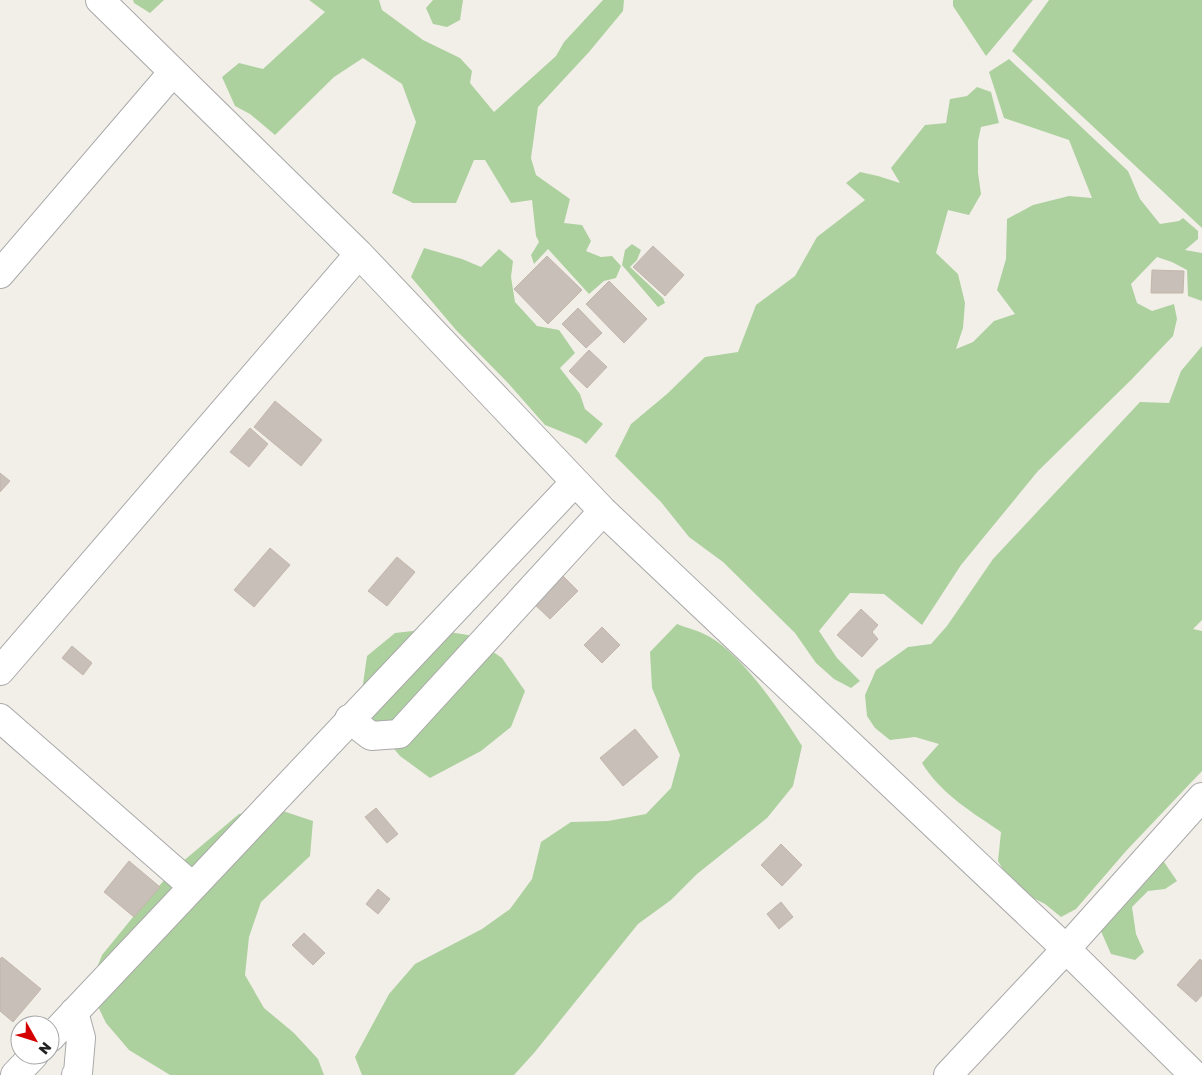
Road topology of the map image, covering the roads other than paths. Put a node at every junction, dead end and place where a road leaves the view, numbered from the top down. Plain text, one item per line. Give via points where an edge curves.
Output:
1 (100, 0) edge
2 (173, 72) junction
3 (359, 254) junction
4 (0, 274) edge
5 (575, 482) junction
6 (603, 511) junction
7 (0, 671) edge
8 (0, 718) edge
9 (349, 719) junction
10 (1202, 797) edge
11 (192, 886) junction
12 (1066, 948) junction
13 (74, 1012) junction
14 (60, 1027) edge
15 (25, 1065) edge
16 (16, 1075) edge
17 (76, 1075) edge
18 (948, 1075) edge
19 (1194, 1075) edge

1 - 2 street
2 - 3 street
2 - 4 street
3 - 5 street
3 - 7 street
5 - 6 street
5 - 9 street
6 - 9 street via 399,734 371,736
6 - 12 street
8 - 11 street
9 - 11 street
10 - 12 street
11 - 13 street
12 - 18 street
12 - 19 street
13 - 14 street
13 - 17 street via 81,1038
15 - 16 street

